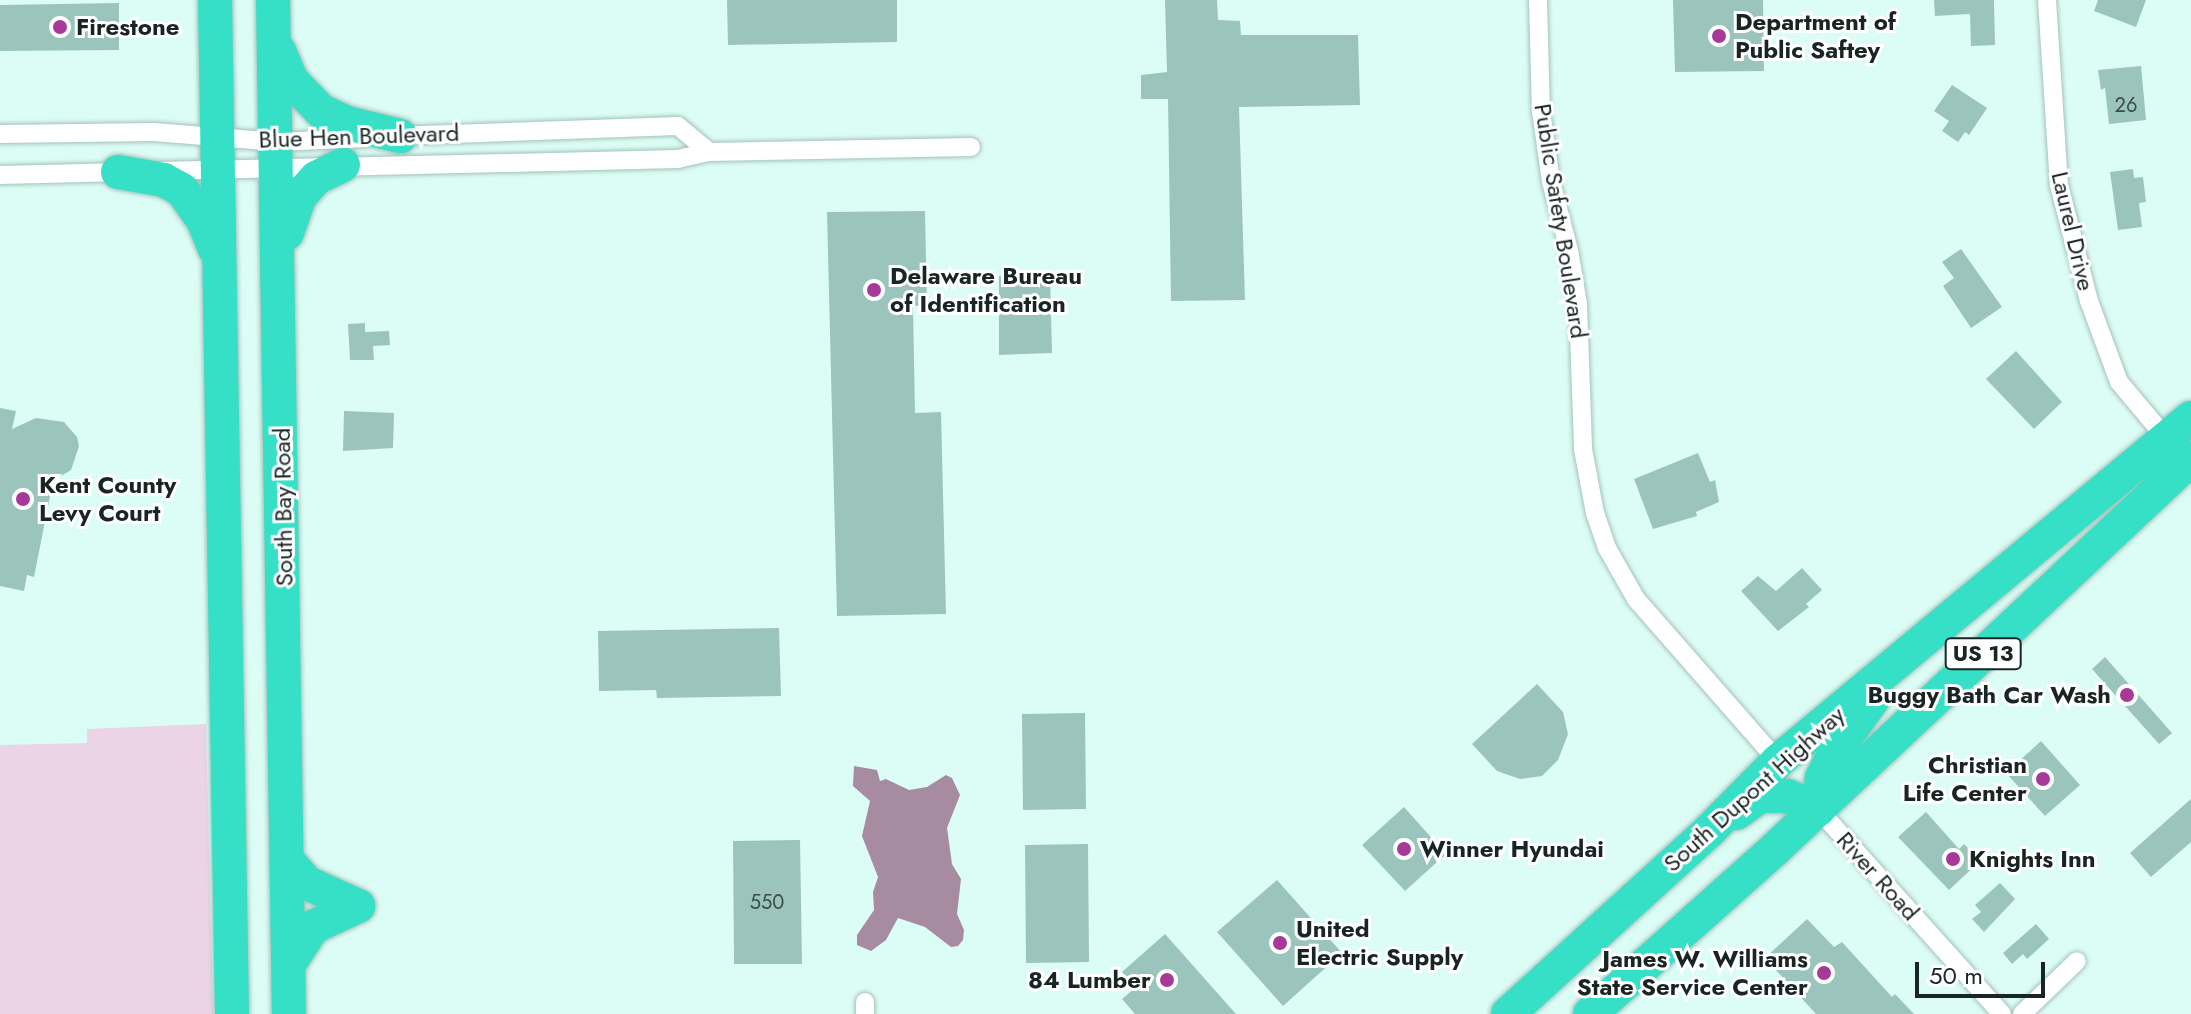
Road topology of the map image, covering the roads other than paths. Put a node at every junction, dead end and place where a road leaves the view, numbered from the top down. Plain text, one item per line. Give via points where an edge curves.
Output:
1 (215, 0) edge
2 (273, 0) edge
3 (1538, 0) edge
4 (2047, 0) edge
5 (275, 39) junction
6 (0, 134) edge
7 (400, 136) junction
8 (971, 147) dead end
9 (709, 152) junction
10 (218, 154) junction
11 (278, 154) junction
12 (343, 165) junction
13 (118, 172) junction
14 (0, 175) edge
15 (280, 265) junction
16 (220, 266) junction
17 (2183, 439) edge
18 (1939, 629) junction
19 (1778, 761) junction
20 (1831, 788) junction
21 (1787, 796) junction
22 (1709, 831) junction
23 (1775, 849) junction
24 (287, 860) junction
25 (2077, 961) dead end
26 (289, 964) junction
27 (232, 1014) edge
28 (289, 1014) edge
29 (1508, 1014) edge
30 (1590, 1014) edge
31 (2002, 1014) edge
32 (2022, 1014) edge

1 - 10 highway
2 - 5 highway, South Bay Road
3 - 19 street, Public Safety Boulevard via 1546,152 1576,289 1583,449 1595,513 1607,548 1636,599
4 - 17 street, Laurel Drive via 2059,185 2089,301 2119,382
5 - 7 highway via 292,81 321,111
5 - 11 highway, South Bay Road
6 - 10 street, Blue Hen Boulevard via 154,132
7 - 9 street, Blue Hen Boulevard via 678,126
7 - 11 street, Blue Hen Boulevard
8 - 9 street, Blue Hen Boulevard
9 - 12 street, Blue Hen Boulevard via 678,159
10 - 11 street, Blue Hen Boulevard
10 - 11 street, Blue Hen Boulevard
10 - 13 street, Blue Hen Boulevard
10 - 16 highway
11 - 12 street, Blue Hen Boulevard
11 - 15 highway, South Bay Road
12 - 15 highway via 316,178 300,196
13 - 14 street, Blue Hen Boulevard
13 - 16 highway via 164,180 182,190 204,222
15 - 24 highway, South Bay Road
16 - 27 highway
17 - 18 highway, South Dupont Highway / US 13
17 - 20 highway, US 13
18 - 19 highway, South Dupont Highway / US 13
18 - 20 highway via 1871,701 1836,750
19 - 20 highway
19 - 21 highway
19 - 22 highway, South Dupont Highway / US 13
20 - 21 highway
20 - 23 highway, US 13
20 - 31 street, River Road
21 - 22 highway via 1760,796
21 - 23 highway
22 - 29 highway, South Dupont Highway / US 13
23 - 30 highway, US 13
24 - 26 highway, South Bay Road
24 - 26 highway via 307,883 358,906 313,927
25 - 32 street
26 - 28 highway, South Bay Road

